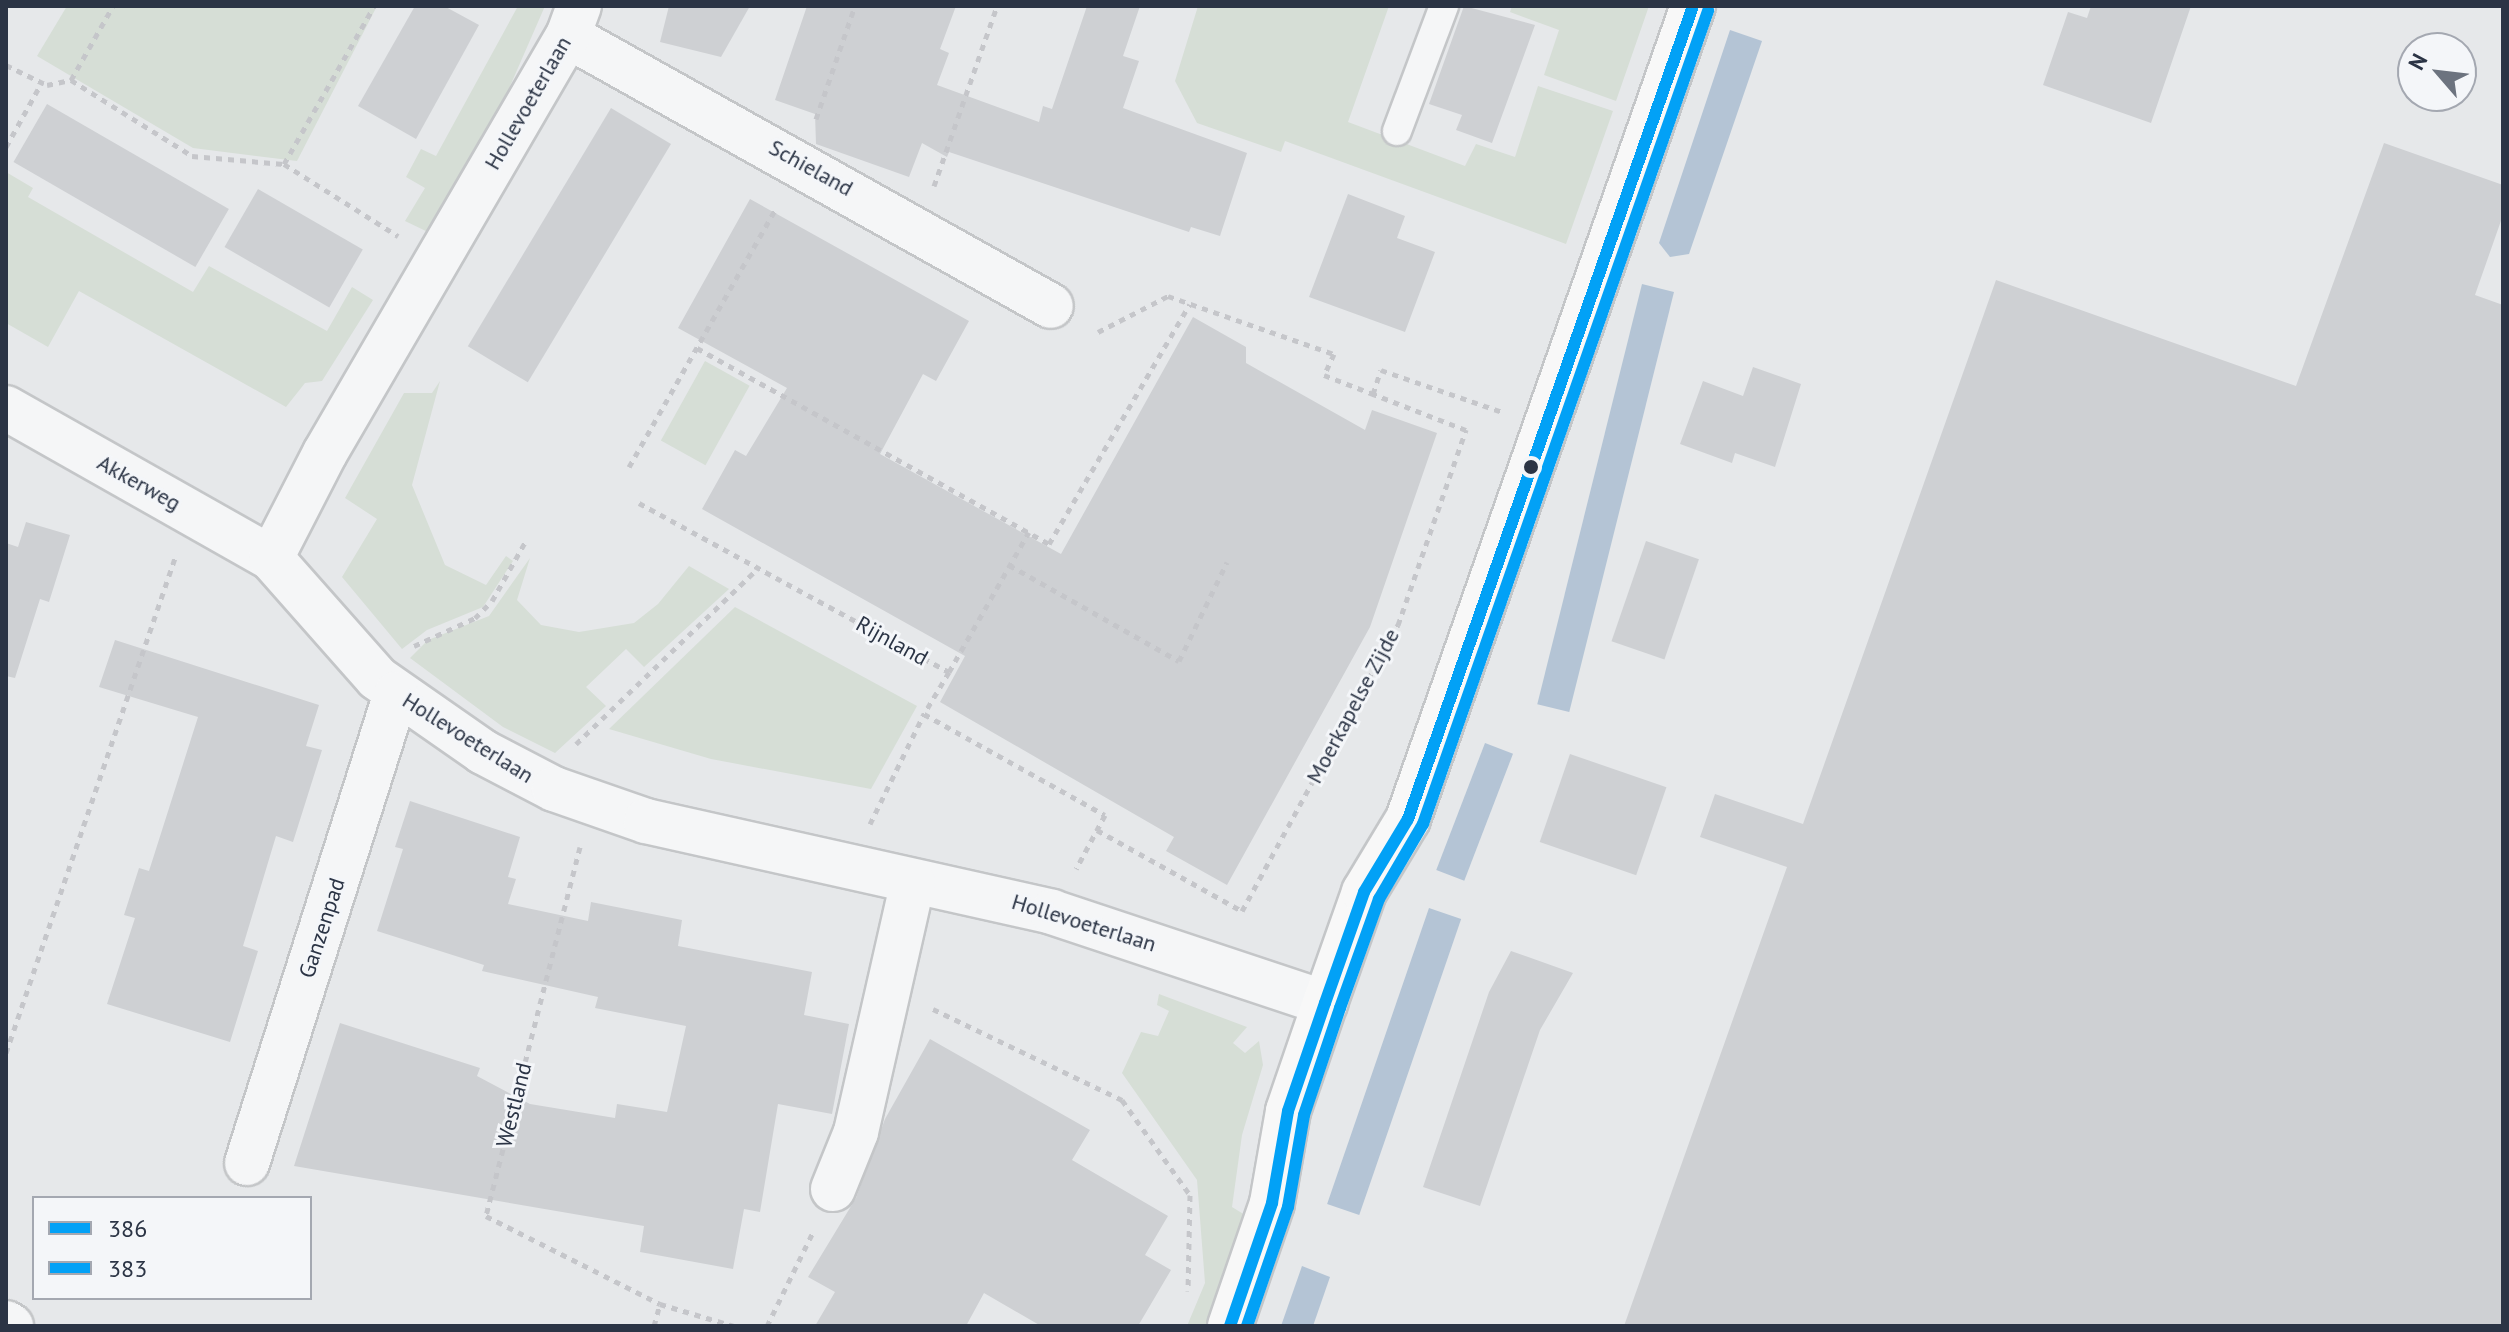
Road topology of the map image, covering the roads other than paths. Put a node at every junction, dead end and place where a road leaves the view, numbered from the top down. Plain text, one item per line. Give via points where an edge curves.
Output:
1 (1444, 6) edge
2 (1693, 6) edge
3 (574, 21) edge
4 (1397, 131) dead end
5 (1051, 306) dead end
6 (6, 408) edge
7 (271, 558) junction
8 (387, 686) junction
9 (913, 881) junction
10 (1325, 1003) junction
11 (247, 1163) dead end
12 (833, 1189) road end
13 (1230, 1326) edge

1 - 4 lane
2 - 10 street via 1408,819 1364,892
3 - 5 street, Schieland via 801,162
3 - 7 street, Hollevoeterlaan via 325,453
6 - 7 street, Akkerweg
7 - 8 street, Hollevoeterlaan
8 - 9 street, Hollevoeterlaan via 483,752 591,804
8 - 11 street, Ganzenpad
9 - 10 street, Hollevoeterlaan via 1065,916
9 - 12 street via 856,1132
10 - 13 street via 1288,1111 1272,1203

